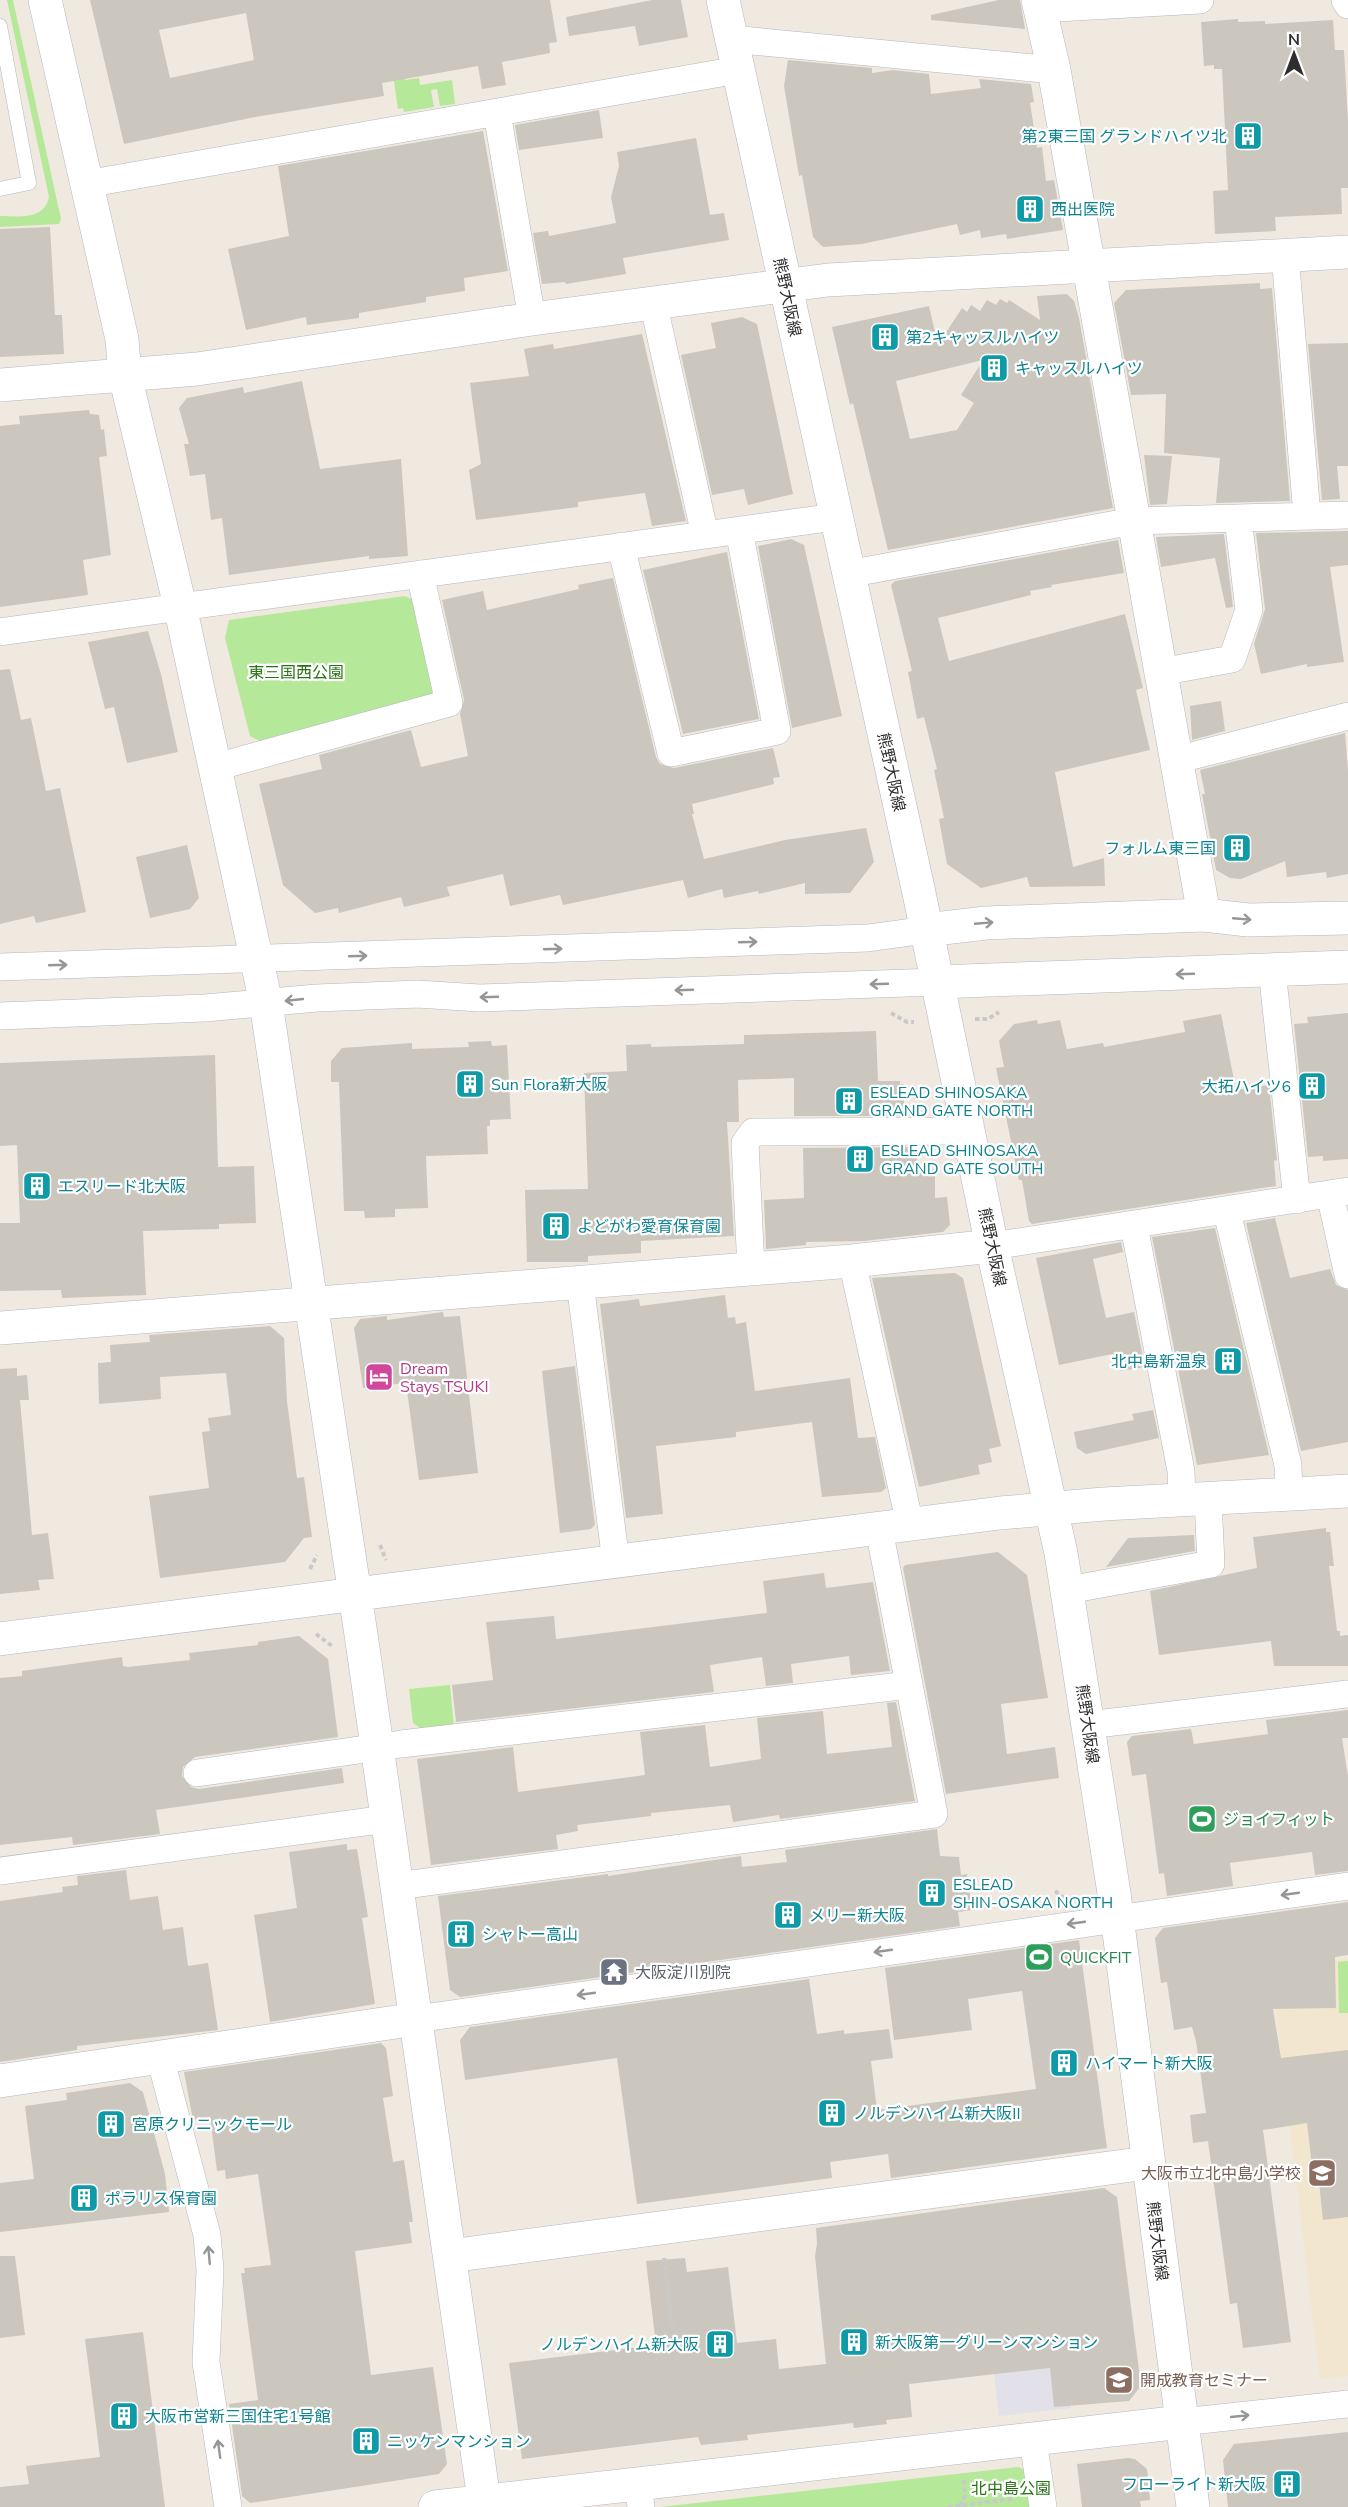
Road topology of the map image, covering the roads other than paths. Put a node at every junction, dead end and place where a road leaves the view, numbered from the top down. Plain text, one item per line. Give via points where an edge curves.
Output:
1 (45, 0) edge
2 (723, 0) edge
3 (1200, 0) edge
4 (1346, 0) edge
5 (1038, 4) edge
6 (1348, 5) edge
7 (0, 26) edge
8 (734, 55) junction
9 (1054, 70) junction
10 (497, 113) junction
11 (86, 184) junction
12 (0, 189) edge
13 (1348, 252) edge
14 (1285, 255) junction
15 (1087, 265) junction
16 (785, 284) junction
17 (653, 302) junction
18 (532, 319) junction
19 (125, 376) junction
20 (0, 385) edge
21 (1307, 515) junction
22 (1348, 515) edge
23 (835, 517) junction
24 (1238, 518) junction
25 (1133, 521) junction
26 (739, 530) junction
27 (705, 535) junction
28 (621, 546) junction
29 (420, 574) junction
30 (848, 574) junction
31 (180, 606) junction
32 (0, 632) edge
33 (1161, 672) junction
34 (1348, 716) edge
35 (1176, 760) junction
36 (216, 767) junction
37 (1204, 915) junction
38 (1348, 918) edge
39 (926, 930) junction
40 (257, 959) junction
41 (0, 967) edge
42 (1348, 967) edge
43 (1272, 970) junction
44 (937, 982) junction
45 (266, 1003) junction
46 (0, 1016) edge
47 (968, 1131) junction
48 (1339, 1193) edge
49 (1297, 1200) junction
50 (1227, 1212) junction
51 (1134, 1226) junction
52 (992, 1246) junction
53 (852, 1261) junction
54 (751, 1269) junction
55 (1348, 1275) edge
56 (580, 1282) junction
57 (312, 1303) junction
58 (0, 1328) edge
59 (1348, 1491) edge
60 (1289, 1494) junction
61 (1195, 1499) junction
62 (1051, 1509) junction
63 (895, 1527) junction
64 (616, 1562) junction
65 (1068, 1590) junction
66 (354, 1595) junction
67 (0, 1639) edge
68 (909, 1685) junction
69 (1348, 1697) edge
70 (1088, 1725) junction
71 (377, 1748) junction
72 (197, 1773) dead end
73 (387, 1820) junction
74 (0, 1871) edge
75 (397, 1886) junction
76 (1348, 1886) edge
77 (1117, 1917) junction
78 (416, 2019) junction
79 (160, 2057) junction
80 (0, 2080) edge
81 (1148, 2163) junction
82 (450, 2256) junction
83 (1348, 2404) edge
84 (1182, 2422) junction
85 (1033, 2440) junction
86 (639, 2496) edge
87 (1042, 2501) edge
88 (485, 2504) edge
89 (228, 2507) edge
90 (435, 2507) edge
91 (1193, 2507) edge

1 - 11 street
2 - 8 street, 熊野大阪線
3 - 5 street
4 - 6 street
5 - 9 street
7 - 12 lane via 29,183
8 - 9 street
8 - 10 street
8 - 16 street, 熊野大阪線
9 - 15 street
10 - 11 street
10 - 18 street
11 - 19 street via 122,339
13 - 14 street
14 - 15 street
14 - 21 street
15 - 16 street
15 - 25 street
16 - 17 street
16 - 23 street, 熊野大阪線
17 - 18 street
17 - 27 street
18 - 19 street via 197,369
19 - 20 street
19 - 31 street
21 - 22 street
21 - 24 street
23 - 26 street
23 - 30 street, 熊野大阪線
24 - 25 street
24 - 33 street via 1249,610 1232,659
25 - 30 street
25 - 33 street
26 - 27 street
26 - 28 street via 777,731 671,753
27 - 28 street
28 - 29 street
29 - 31 street
29 - 36 street via 449,703
30 - 39 street, 熊野大阪線
31 - 32 street
31 - 36 street
33 - 35 street
34 - 35 street
35 - 37 street
36 - 40 street
37 -> 38 street via 1248,920
39 -> 37 street via 986,922
40 -> 39 street via 868,938
39 - 44 street, 熊野大阪線
41 -> 40 street
40 - 45 street
42 - 43 street
43 -> 44 street
43 - 49 street
44 -> 45 street via 478,998 418,994
44 - 47 street, 熊野大阪線
45 - 46 street
45 - 57 street
47 - 52 street, 熊野大阪線
47 - 54 street via 753,1132 745,1143
48 - 49 street
48 - 55 street
49 - 50 street
50 - 51 street
50 - 60 street via 1288,1465
51 - 52 street
51 - 61 street via 1181,1471
52 - 53 street
52 - 62 street, 熊野大阪線
53 - 54 street
53 - 63 street
54 - 56 street
56 - 57 street
56 - 64 street
57 - 58 street
57 - 66 street
59 - 60 street
60 - 61 street
61 - 62 street
61 - 65 street via 1211,1564
62 - 63 street
62 - 65 street, 熊野大阪線
63 - 64 street
63 - 68 street
64 - 66 street
65 - 70 street, 熊野大阪線
66 - 67 street
66 - 71 street
68 - 71 street
68 - 75 street via 934,1814
69 - 70 street
70 - 77 street, 熊野大阪線
71 - 72 street
71 - 73 street
73 - 74 street
73 - 75 street
75 - 78 street
76 -> 77 street
77 -> 78 street
77 - 81 street, 熊野大阪線
78 - 79 street
78 - 82 street
79 - 80 street
89 -> 79 street via 206,2362 208,2243
81 - 82 street
81 - 84 street, 熊野大阪線
82 - 88 street
84 -> 83 street
84 - 85 street
84 - 91 street, 熊野大阪線
85 - 86 street
85 - 87 street
86 - 88 street
88 - 90 street

